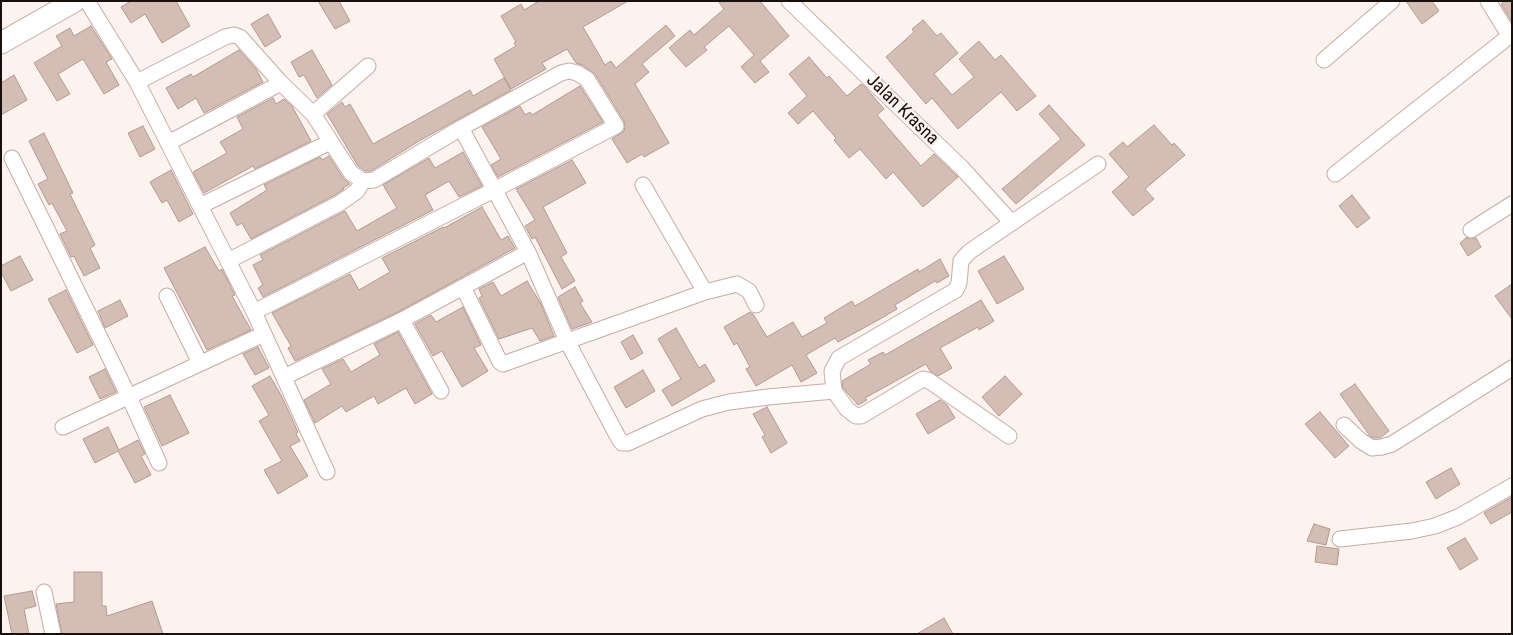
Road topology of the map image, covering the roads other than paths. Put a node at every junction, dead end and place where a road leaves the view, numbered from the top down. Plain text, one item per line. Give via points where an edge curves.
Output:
1 (74, 1) edge
2 (87, 1) edge
3 (789, 1) edge
4 (1392, 1) edge
5 (1488, 1) edge
6 (1511, 35) edge
7 (1, 43) edge
8 (1324, 60) dead end
9 (368, 66) dead end
10 (138, 82) junction
11 (281, 83) junction
12 (312, 114) junction
13 (461, 128) junction
14 (330, 142) junction
15 (168, 143) junction
16 (12, 158) dead end
17 (1098, 164) dead end
18 (1336, 174) dead end
19 (363, 181) junction
20 (643, 185) dead end
21 (494, 190) junction
22 (1512, 204) edge
23 (200, 206) junction
24 (1012, 223) junction
25 (1471, 230) dead end
26 (528, 252) junction
27 (228, 261) junction
28 (462, 287) junction
29 (705, 292) junction
30 (167, 296) dead end
31 (756, 305) dead end
32 (254, 312) junction
33 (402, 320) junction
34 (264, 334) junction
35 (567, 341) junction
36 (200, 363) junction
37 (1512, 368) edge
38 (284, 377) junction
39 (834, 391) junction
40 (441, 392) dead end
41 (129, 397) junction
42 (1344, 425) dead end
43 (63, 427) dead end
44 (1009, 436) dead end
45 (160, 463) dead end
46 (327, 472) dead end
47 (1512, 486) edge
48 (1340, 539) dead end
49 (44, 592) dead end
50 (53, 634) edge

1 - 7 main road
2 - 10 street
3 - 24 street, Jalan Krasna via 962,168
4 - 8 street
5 - 6 street
6 - 18 street
9 - 12 street
10 - 11 street via 225,36 234,35 240,37
10 - 15 street
11 - 12 street
11 - 15 street
12 - 14 street
13 - 19 street via 374,180
13 - 21 street
13 - 21 street via 561,73 569,72 587,80 616,125
14 - 19 street via 351,173
14 - 23 street
15 - 23 street
16 - 41 street
17 - 24 street
19 - 27 street via 357,191 340,203
20 - 29 street
21 - 26 street
21 - 32 street
22 - 25 street
23 - 27 street
24 - 39 street via 964,257 956,290 839,358 832,370
26 - 28 street
26 - 35 street
27 - 32 street
28 - 33 street
28 - 35 street via 503,364
29 - 31 street via 737,284 749,291
29 - 35 street
30 - 36 street
32 - 34 street
33 - 38 street
33 - 40 street
34 - 36 street
34 - 38 street
35 - 39 street via 624,444 702,409 739,401
36 - 41 street
37 - 42 street via 1392,444 1372,448
38 - 46 street
39 - 44 street via 852,413 861,416 925,379
41 - 43 street
41 - 45 street
47 - 48 street via 1436,526
49 - 50 street

